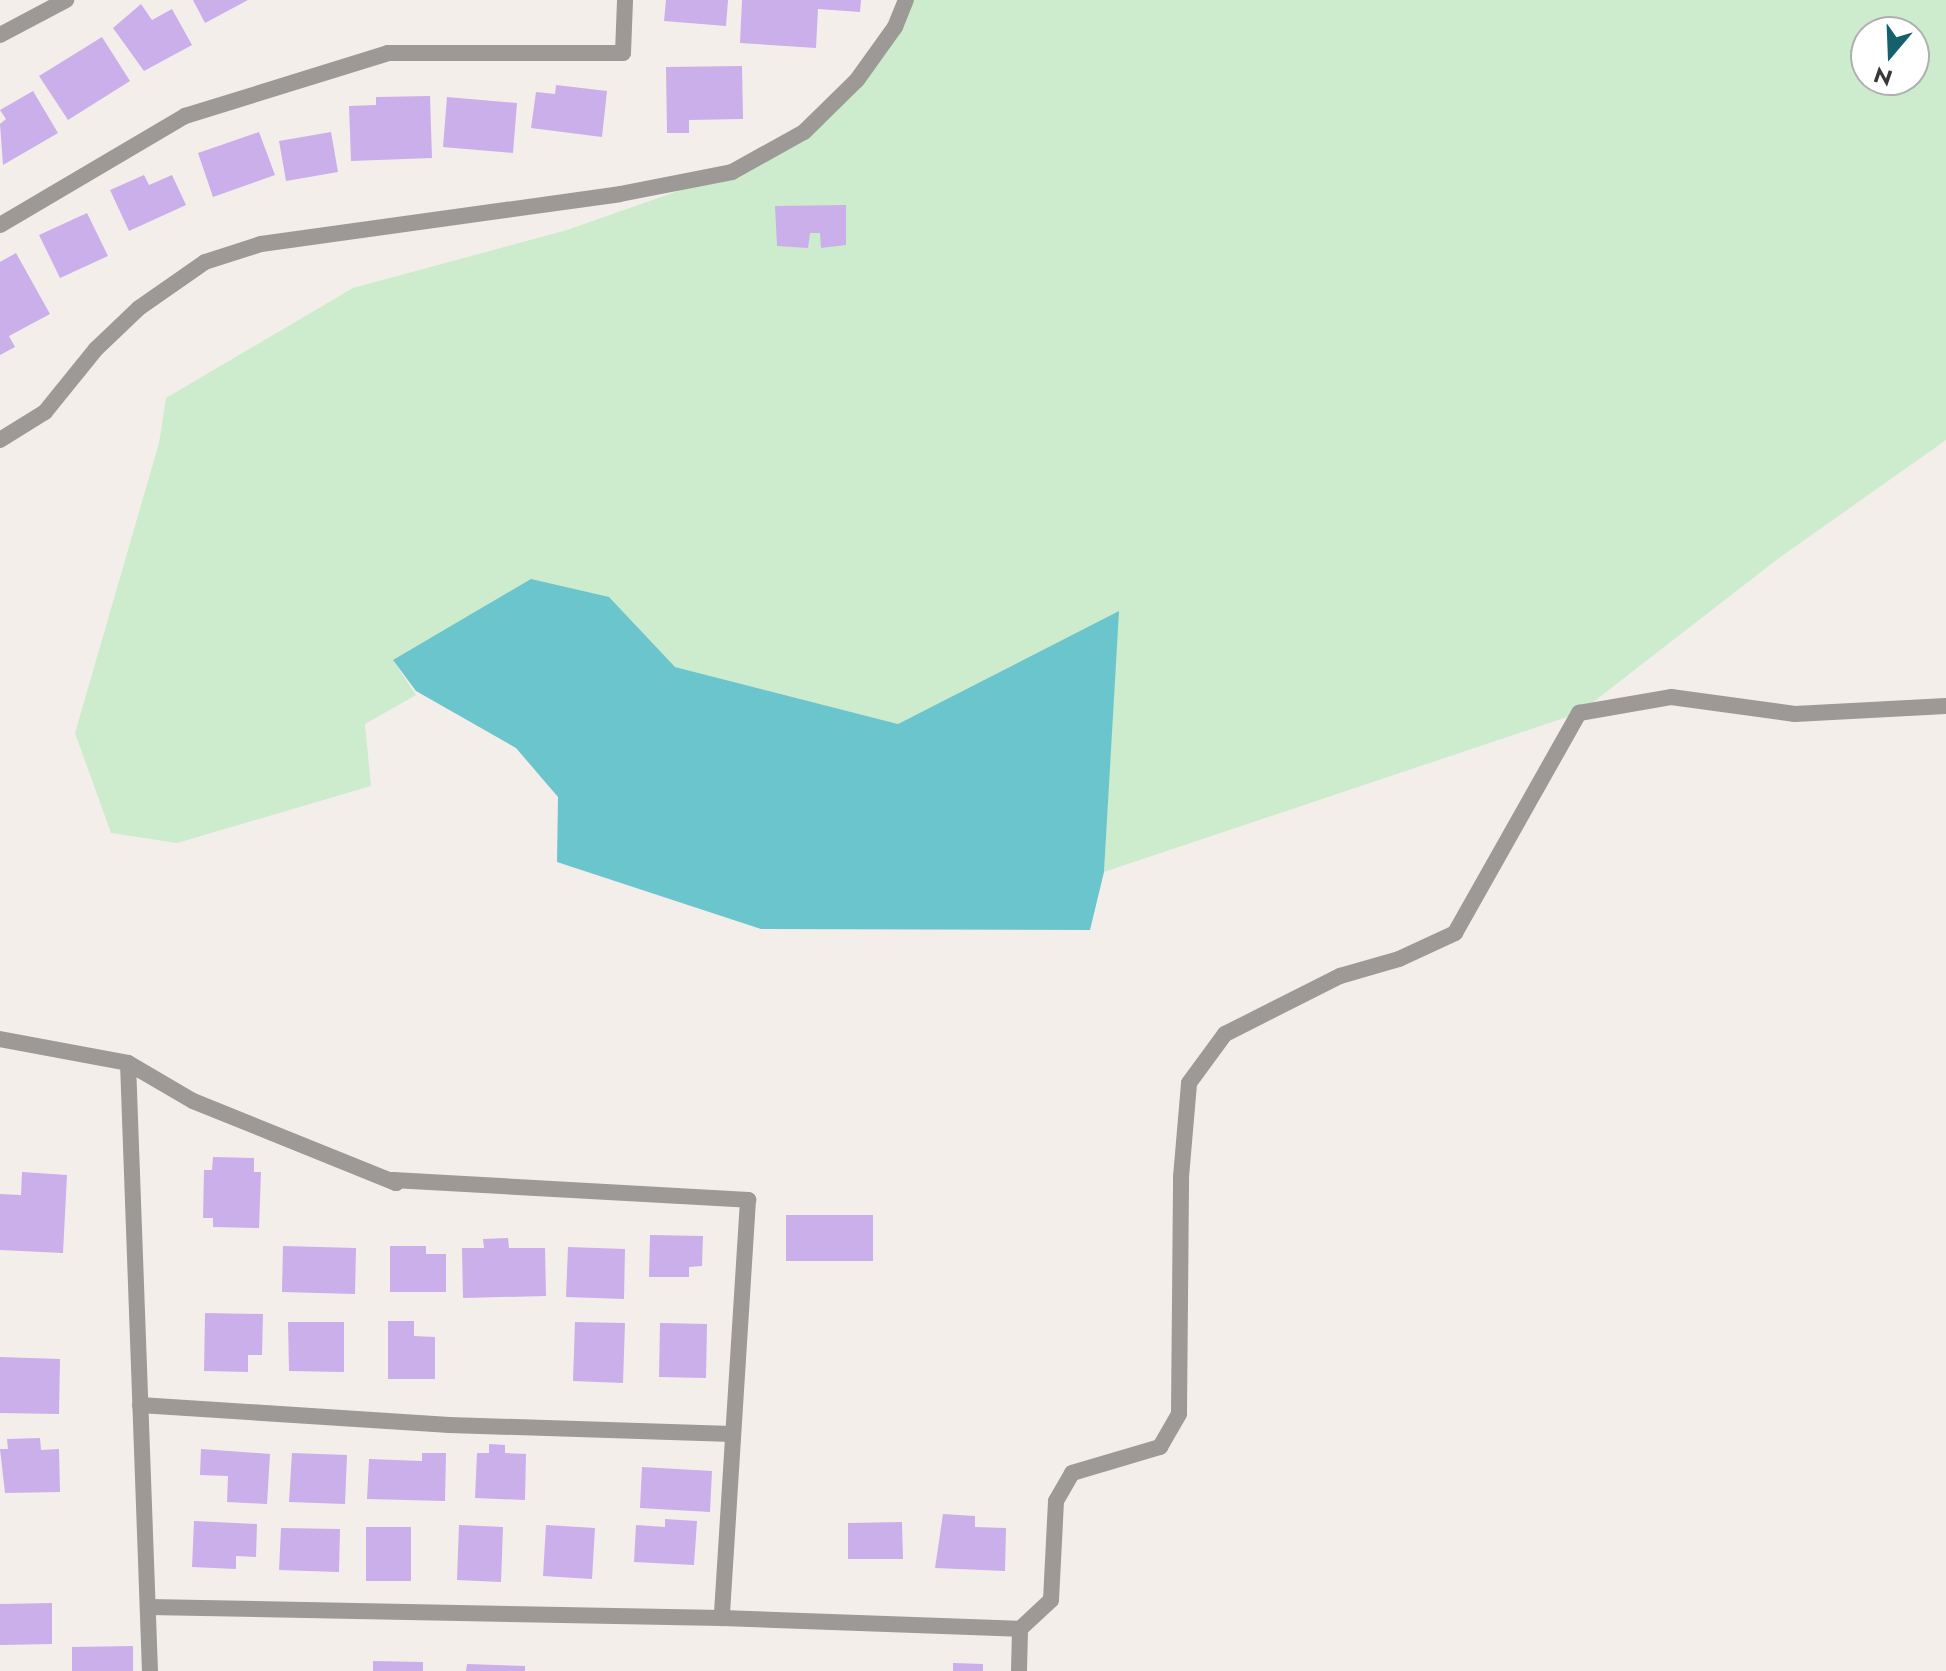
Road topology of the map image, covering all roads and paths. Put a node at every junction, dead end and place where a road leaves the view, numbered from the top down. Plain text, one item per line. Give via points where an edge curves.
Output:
1 (66, 0) edge
2 (625, 0) edge
3 (906, 0) edge
4 (0, 35) edge
5 (0, 225) edge
6 (0, 440) edge
7 (1946, 706) edge
8 (0, 1039) edge
9 (128, 1063) junction
10 (140, 1405) junction
11 (732, 1434) junction
12 (149, 1607) junction
13 (722, 1618) junction
14 (1020, 1629) junction
15 (150, 1671) edge
16 (1019, 1671) edge

1 - 4 street
2 - 5 street via 623,53 388,53 185,116
3 - 6 street via 895,27 857,80 815,122 732,172 620,194 261,244 205,262 139,308 96,349 45,412
7 - 14 street via 1795,714 1671,697 1579,713 1455,933 1399,959 1340,976 1225,1034 1189,1083 1181,1177 1179,1414 1160,1447 1072,1473 1056,1501 1051,1600
8 - 9 street
9 - 10 street
9 - 11 street via 193,1101 396,1183 393,1180 748,1200
10 - 11 street via 449,1425
10 - 12 street
11 - 13 street
12 - 13 street
12 - 15 street
13 - 14 street
14 - 16 street

